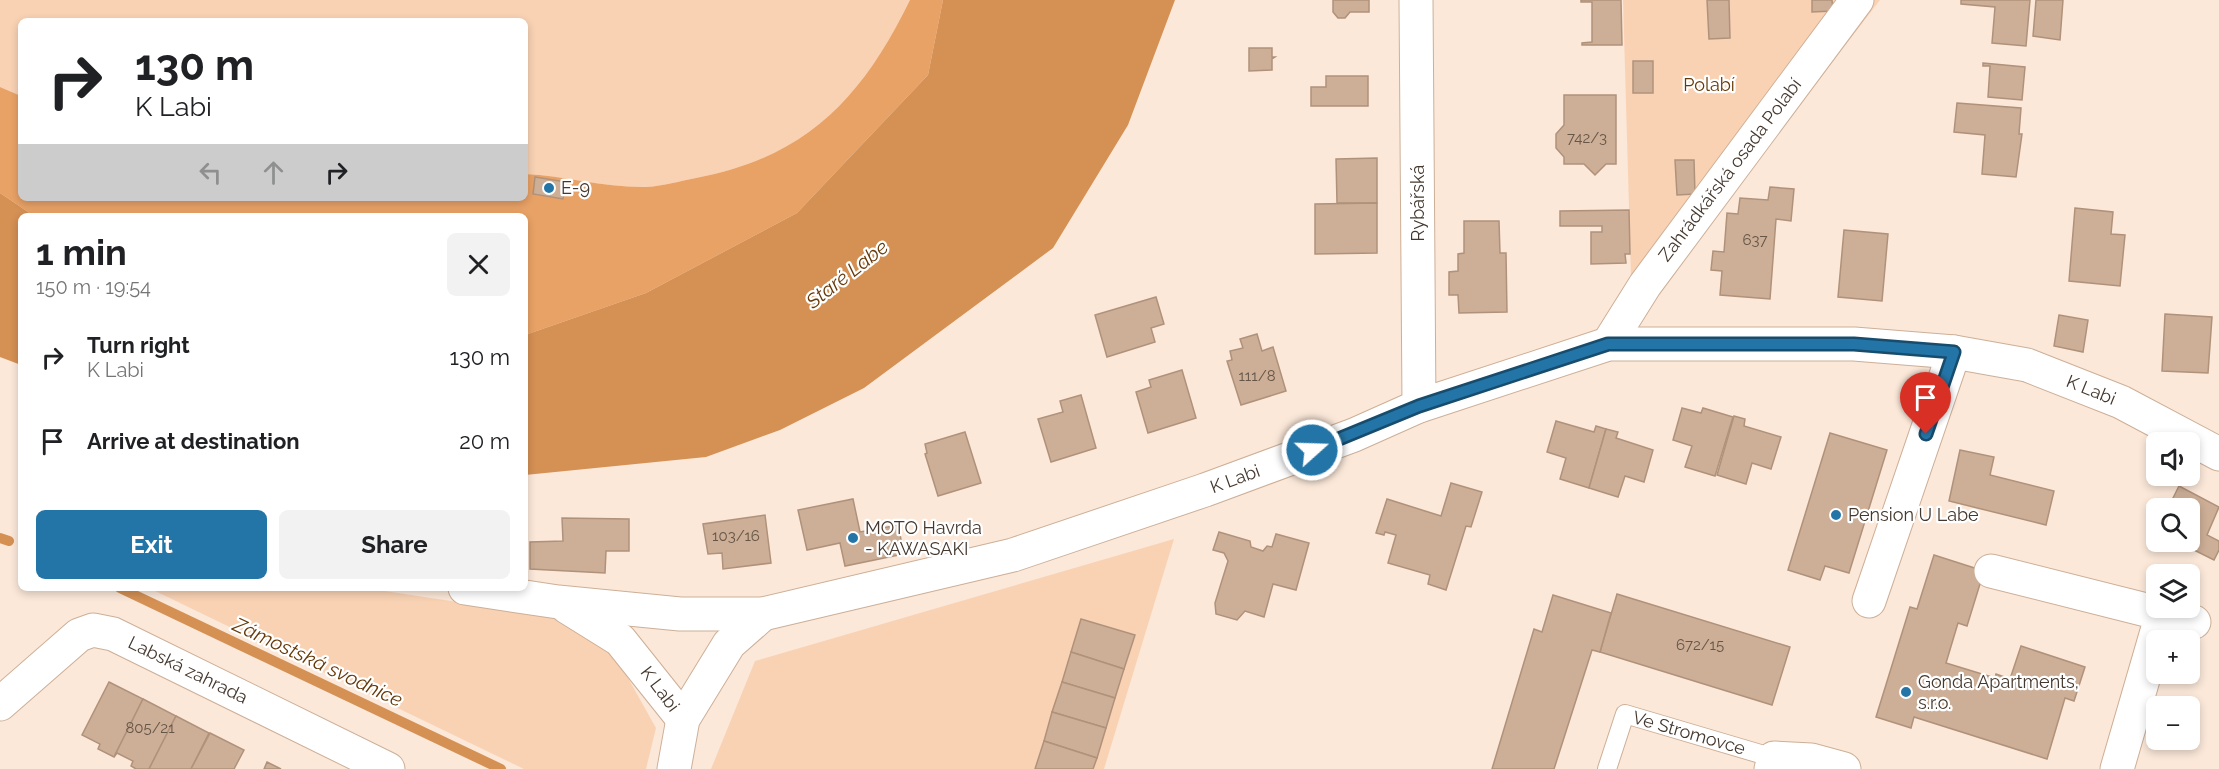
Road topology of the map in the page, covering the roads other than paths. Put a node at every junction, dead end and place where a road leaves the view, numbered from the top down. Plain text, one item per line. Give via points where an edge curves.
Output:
1 (1416, 0) edge
2 (1857, 0) edge
3 (1608, 344) junction
4 (1954, 352) junction
5 (1419, 406) junction
6 (2219, 454) edge
7 (1991, 571) dead end
8 (485, 591) edge
9 (558, 602) junction
10 (1869, 602) dead end
11 (2146, 610) edge
12 (763, 614) junction
13 (2161, 618) edge
14 (2178, 618) edge
15 (2194, 622) dead end
16 (0, 704) edge
17 (683, 720) junction
18 (1772, 764) edge
19 (388, 769) edge
20 (674, 769) edge
21 (1607, 769) edge
22 (1844, 769) edge
23 (2117, 769) edge

1 - 5 street, Rybářská
2 - 3 street, Zahrádkářská osada Polabí via 1640,291
3 - 4 street, K Labi via 1854,344
3 - 5 street, K Labi
4 - 6 street, K Labi via 2027,365 2121,402
4 - 10 street
5 - 12 street, K Labi via 1354,435 1205,490 1013,555
7 - 11 street
8 - 9 street, K Labi
9 - 12 street, K Labi via 680,614
9 - 17 street, K Labi via 620,640
12 - 17 street, K Labi via 729,644
13 - 23 street
14 - 15 street
16 - 19 street, Labská zahrada via 79,635 93,630 113,634
17 - 20 street
18 - 21 lane, Ve Stromovce via 1625,714
18 - 22 street, Ve Stromovce via 1811,760

